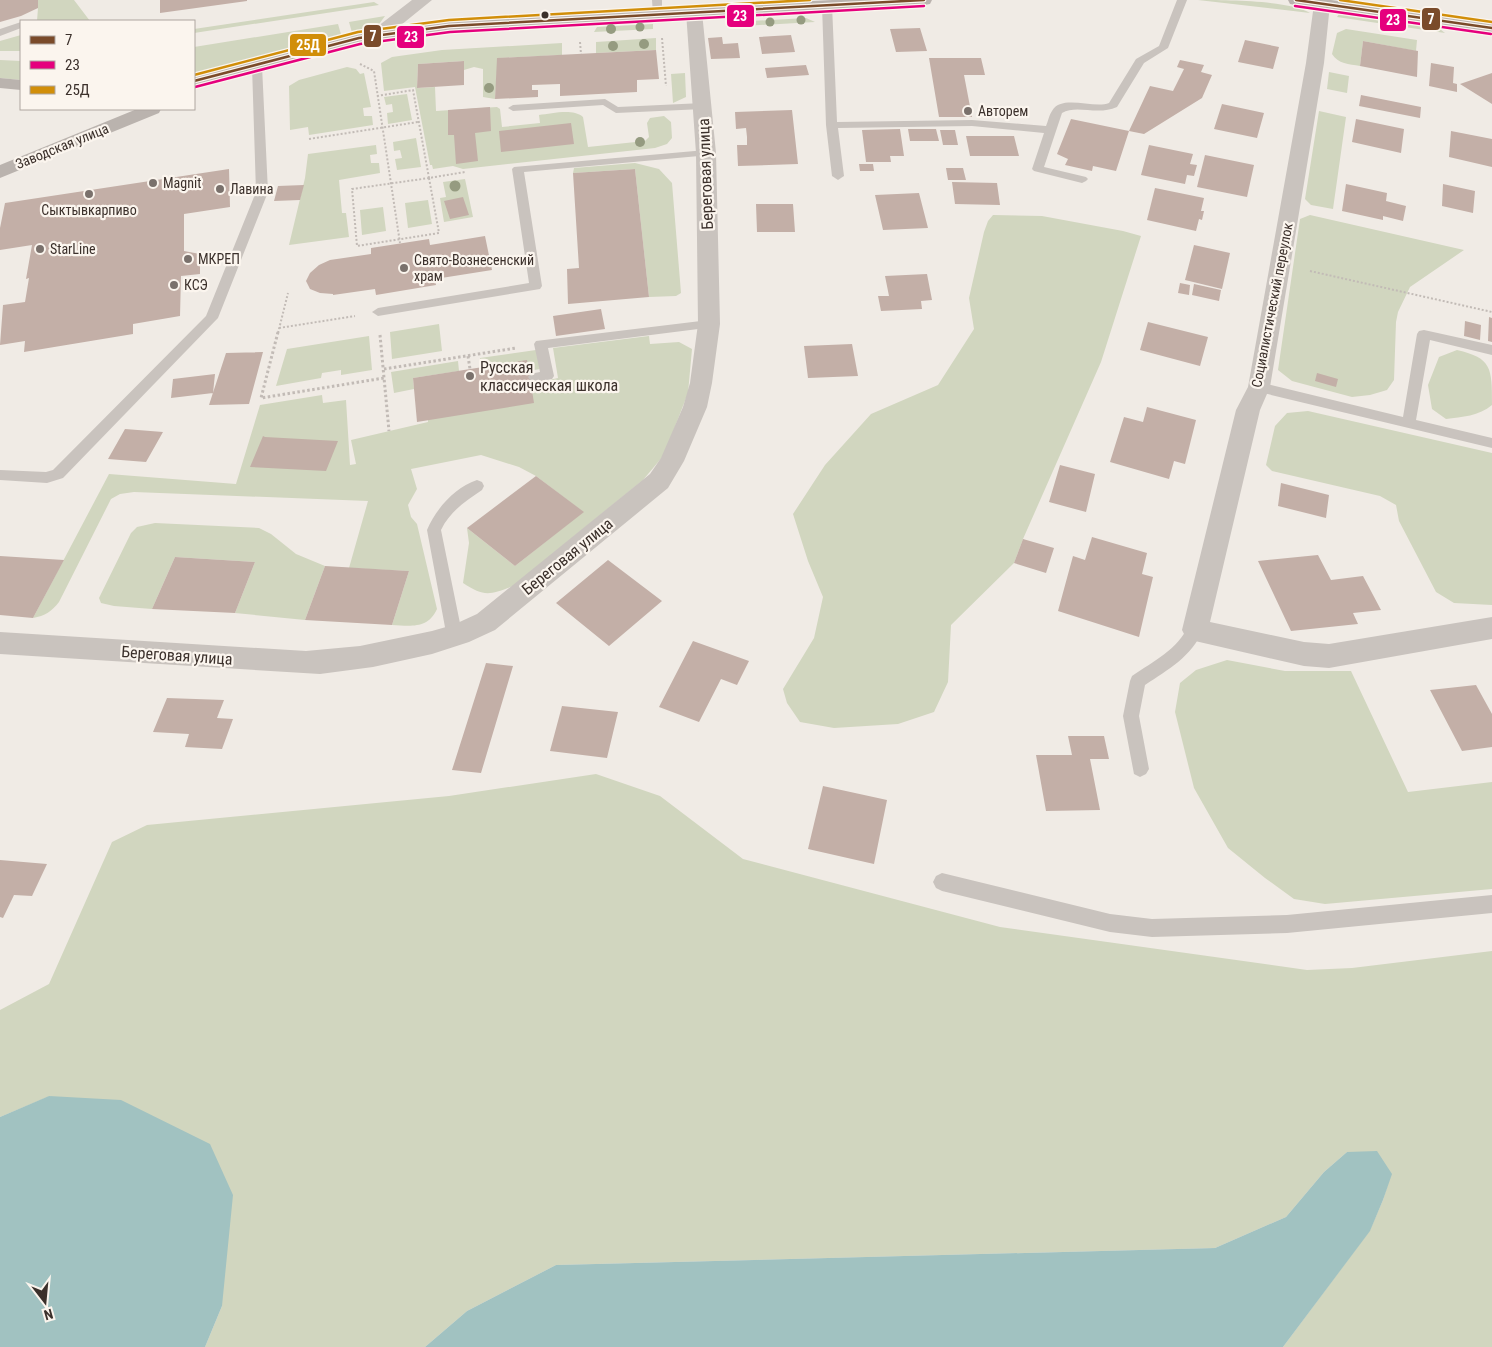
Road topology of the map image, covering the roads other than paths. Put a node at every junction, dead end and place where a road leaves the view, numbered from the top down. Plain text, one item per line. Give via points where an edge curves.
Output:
1 (424, 0) edge
2 (924, 0) edge
3 (1182, 0) edge
4 (1296, 0) edge
5 (1322, 4) junction
6 (827, 5) junction
7 (658, 7) edge
8 (694, 12) junction
9 (20, 25) edge
10 (1492, 28) edge
11 (0, 33) edge
12 (379, 34) junction
13 (257, 66) junction
14 (225, 75) junction
15 (195, 81) edge
16 (0, 83) edge
17 (20, 85) edge
18 (195, 90) edge
19 (703, 106) junction
20 (513, 108) dead end
21 (150, 110) edge
22 (832, 125) junction
23 (1050, 130) junction
24 (706, 154) junction
25 (0, 172) edge
26 (838, 176) dead end
27 (1082, 179) dead end
28 (378, 312) road end
29 (710, 324) junction
30 (1492, 350) edge
31 (535, 378) dead end
32 (1259, 387) junction
33 (1409, 423) junction
34 (1492, 443) edge
35 (0, 475) edge
36 (477, 486) dead end
37 (1492, 628) edge
38 (1195, 630) junction
39 (455, 638) junction
40 (0, 644) edge
41 (1140, 769) dead end
42 (942, 882) dead end
43 (1492, 904) edge

1 - 12 street
2 - 6 main road
3 - 23 lane via 1164,48 1140,61 1113,106 1102,109 1064,106 1057,111
4 - 5 main road
5 - 10 main road
5 - 32 street, Социалистический переулок via 1315,63
6 - 8 main road
6 - 22 lane
7 - 8 main road
7 - 12 main road via 576,18
8 - 19 street, Береговая улица
9 - 11 lane
12 - 13 main road
13 - 14 main road
13 - 35 lane via 262,192 212,318 58,474 47,478
14 - 15 main road
14 - 18 main road
16 - 17 main road
19 - 20 lane via 616,110 606,102
19 - 24 street, Береговая улица
21 - 25 main road, Заводская улица
22 - 23 lane via 972,123
22 - 26 lane
23 - 27 lane via 1038,169
24 - 28 lane via 518,169 536,286
24 - 29 street, Береговая улица
29 - 31 lane via 541,344 547,376
29 - 39 street, Береговая улица via 695,407 672,461 659,481 486,622
30 - 33 lane via 1424,334
32 - 33 lane
32 - 38 street, Социалистический переулок via 1248,410
33 - 34 lane
36 - 39 lane via 448,506 439,516 434,530
37 - 38 street via 1329,656 1304,654
38 - 41 lane via 1192,640 1180,651 1138,681 1131,716
39 - 40 street, Береговая улица via 373,656 306,663
42 - 43 lane via 1110,923 1152,928 1287,924

